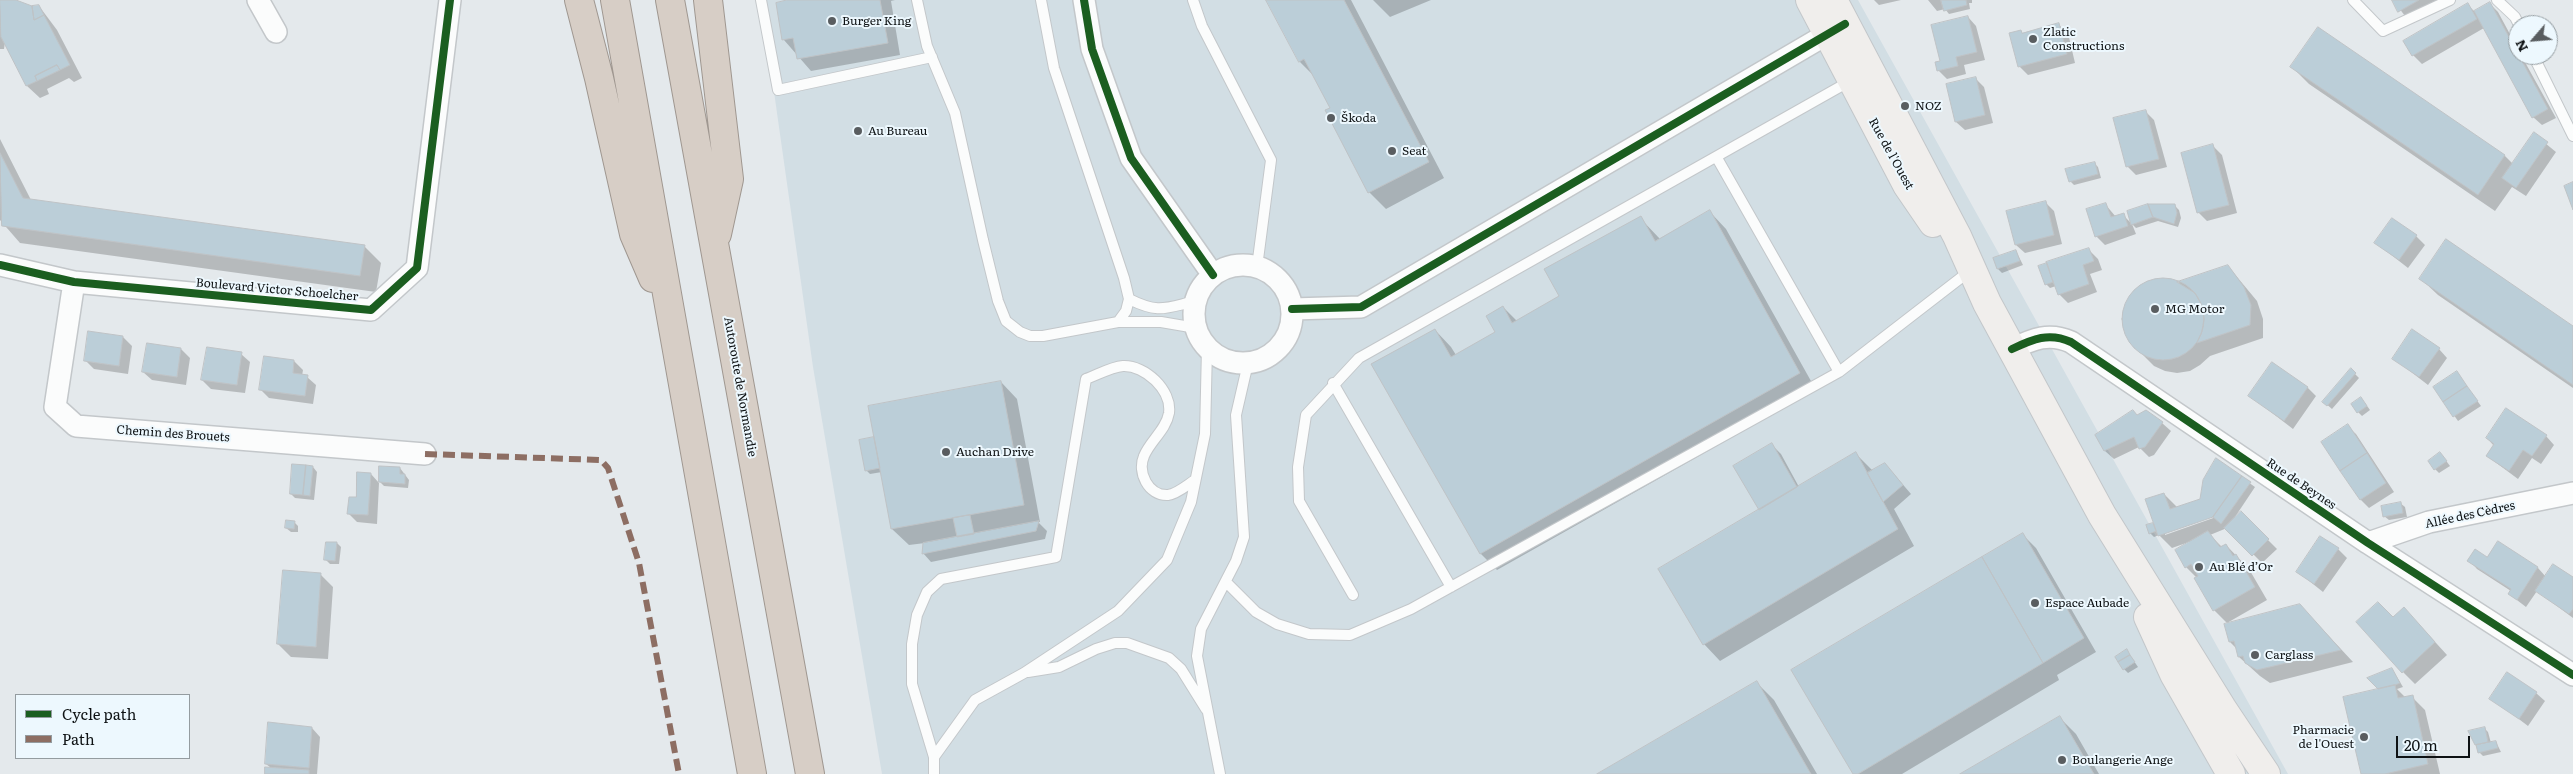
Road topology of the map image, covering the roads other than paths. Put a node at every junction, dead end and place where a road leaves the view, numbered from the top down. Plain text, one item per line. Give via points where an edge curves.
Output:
1 (258, 0) edge
2 (450, 0) edge
3 (579, 0) edge
4 (615, 0) edge
5 (670, 0) edge
6 (708, 0) edge
7 (762, 0) edge
8 (917, 0) edge
9 (1041, 0) edge
10 (1084, 0) edge
11 (1193, 0) edge
12 (1810, 0) edge
13 (1833, 0) edge
14 (2353, 0) edge
15 (2450, 0) edge
16 (2497, 0) edge
17 (2513, 15) edge
18 (1836, 29) junction
19 (276, 32) dead end
20 (932, 57) junction
21 (2539, 65) edge
22 (1864, 82) junction
23 (2573, 136) edge
24 (1717, 158) junction
25 (714, 248) junction
26 (0, 265) edge
27 (1257, 267) junction
28 (1969, 271) junction
29 (1214, 275) junction
30 (74, 282) junction
31 (1129, 299) junction
32 (1196, 301) junction
33 (1292, 309) junction
34 (671, 316) junction
35 (1118, 322) junction
36 (1196, 328) junction
37 (1207, 348) junction
38 (2012, 349) junction
39 (1248, 363) junction
40 (1839, 372) junction
41 (1334, 383) junction
42 (425, 454) dead end
43 (1195, 480) junction
44 (2573, 493) edge
45 (2102, 515) junction
46 (2368, 543) junction
47 (1226, 582) junction
48 (1451, 587) junction
49 (1353, 595) dead end
50 (1024, 673) junction
51 (2174, 674) junction
52 (2573, 675) edge
53 (1210, 714) junction
54 (934, 757) junction
55 (752, 774) edge
56 (810, 774) edge
57 (934, 774) edge
58 (1220, 774) edge
59 (2218, 774) edge
60 (2231, 774) edge
61 (2266, 774) edge

1 - 19 street
2 - 30 street, Boulevard Victor Schoelcher via 417,268 371,310
3 - 34 highway via 634,234
4 - 34 highway
5 - 25 highway, Autoroute de Normandie
6 - 25 highway via 729,179
7 - 20 lane via 778,90
8 - 20 lane
9 - 31 lane via 1054,68
10 - 29 street via 1092,49 1131,158
11 - 27 lane via 1202,26 1271,160
12 - 18 main road, Rue de l'Ouest
13 - 18 main road, Rue de l'Ouest
14 - 15 lane via 2383,31
16 - 17 lane
18 - 22 main road, Rue de l'Ouest
18 - 33 street via 1361,307
20 - 35 lane via 955,113 998,302 1006,321 1030,336
21 - 23 lane
22 - 24 lane
22 - 28 main road, Rue de l'Ouest via 1907,185
24 - 40 lane
24 - 41 lane via 1359,358
25 - 56 highway, Autoroute de Normandie
26 - 30 street, Boulevard Victor Schoelcher
27 - 29 street via 1242,265
27 - 33 street via 1274,276 1286,291
28 - 38 main road, Rue de l'Ouest
28 - 40 lane
29 - 32 street via 1202,286
30 - 42 street, Chemin des Brouets via 55,407 76,426
31 - 32 lane via 1150,309
31 - 35 lane
32 - 36 street
33 - 39 street via 1286,338 1276,351
34 - 55 highway
35 - 36 lane via 1161,322
36 - 37 street
37 - 39 street via 1219,357
37 - 43 lane via 1205,434
38 - 45 main road, Rue de l'Ouest
38 - 46 street, Rue de Beynes via 2039,337 2052,336 2071,342
39 - 47 lane via 1236,415 1244,536
40 - 48 lane
41 - 48 lane
41 - 49 lane via 1306,415 1298,467 1300,501
43 - 50 lane via 1191,502 1167,560 1118,611
43 - 54 lane via 1168,495 1149,487 1143,478 1144,456 1169,412 1166,394 1149,374 1123,366 1086,379 1056,557 941,579 927,592 917,614 912,644 912,684
44 - 46 street, Allée des Cèdres via 2429,522
45 - 51 main road
45 - 61 main road
46 - 52 street, Rue de Beynes
47 - 48 lane via 1256,612 1277,624 1308,634 1350,635 1411,610
47 - 53 lane via 1201,629 1197,656
50 - 53 lane via 1059,668 1096,649 1128,643 1169,658 1181,669
50 - 54 lane via 976,700
51 - 59 lane
51 - 60 main road
53 - 58 lane
54 - 57 lane

